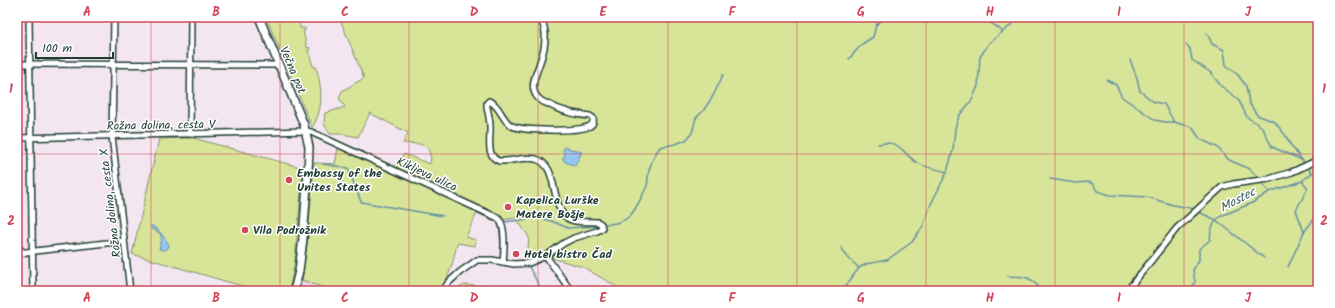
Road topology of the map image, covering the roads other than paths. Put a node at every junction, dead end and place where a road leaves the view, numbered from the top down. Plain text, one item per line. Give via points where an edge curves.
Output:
1 (29, 17) edge
2 (114, 17) edge
3 (191, 17) edge
4 (258, 17) edge
5 (540, 17) edge
6 (17, 64) edge
7 (30, 64) junction
8 (113, 64) junction
9 (190, 65) junction
10 (279, 65) junction
11 (306, 131) junction
12 (190, 134) junction
13 (112, 136) junction
14 (30, 137) junction
15 (17, 138) edge
16 (1318, 160) edge
17 (124, 241) junction
18 (17, 246) edge
19 (33, 252) junction
20 (17, 253) edge
21 (24, 253) junction
22 (546, 256) junction
23 (503, 262) junction
24 (34, 291) edge
25 (130, 291) edge
26 (294, 291) edge
27 (443, 291) edge
28 (571, 291) edge
29 (1127, 291) edge

1 - 7 street
2 - 8 street, Rožna dolina, cesta X
3 - 9 street
4 - 10 main road, Večna pot
5 - 22 street via 545,28 545,37 542,56 534,78 534,92 538,98 557,109 590,116 593,123 585,128 552,130 515,127 507,122 489,101 487,107 491,127 491,154 499,162 528,158 542,162 548,170 562,214 575,221 598,222 602,226 597,231 564,243
6 - 7 street
7 - 8 street
7 - 14 street
8 - 9 street
8 - 13 street, Rožna dolina, cesta X
9 - 10 street
9 - 12 street
10 - 11 main road, Večna pot
11 - 12 street, Rožna dolina, cesta V
11 - 23 street, Kikljeva ulica via 498,218 502,222 503,230
11 - 26 main road, Večna pot via 309,152 308,177 301,259
12 - 13 street, Rožna dolina, cesta V
13 - 14 street, Rožna dolina, cesta V
13 - 17 street, Rožna dolina, cesta X
14 - 15 street, Rožna dolina, cesta V
14 - 19 street
16 - 29 street via 1269,179 1222,187 1176,228
17 - 19 street
17 - 25 street, Rožna dolina, cesta X
18 - 21 street
19 - 21 street
19 - 24 street
20 - 21 street
22 - 23 street via 522,264
22 - 28 street
23 - 27 street via 477,260 452,279

